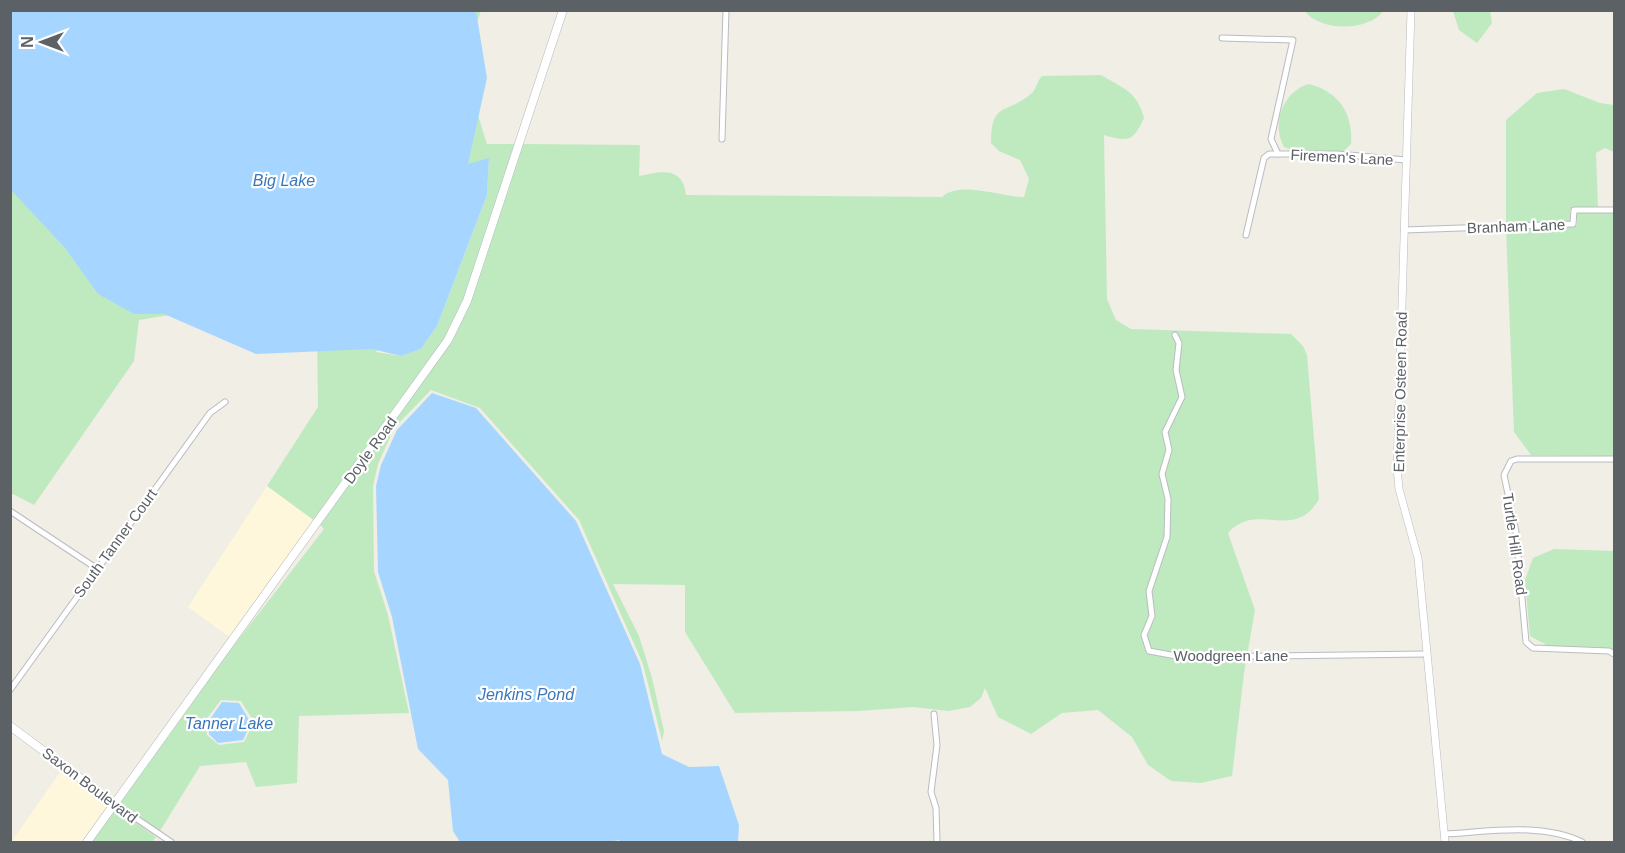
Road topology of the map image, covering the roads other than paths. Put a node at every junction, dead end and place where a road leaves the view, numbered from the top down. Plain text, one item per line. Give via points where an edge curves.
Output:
1 (563, 10) edge
2 (726, 10) edge
3 (1411, 10) edge
4 (1222, 38) dead end
5 (722, 139) dead end
6 (1278, 154) junction
7 (1406, 160) junction
8 (1614, 210) edge
9 (1404, 230) junction
10 (1246, 235) dead end
11 (1175, 335) dead end
12 (225, 402) dead end
13 (1614, 459) edge
14 (10, 511) edge
15 (96, 568) junction
16 (1426, 654) junction
17 (1614, 654) edge
18 (10, 690) edge
19 (934, 714) dead end
20 (10, 726) edge
21 (115, 804) junction
22 (1444, 834) junction
23 (87, 843) edge
24 (171, 843) edge
25 (937, 843) edge
26 (1445, 843) edge
27 (1582, 843) edge

1 - 21 main road, Doyle Road via 467,301 448,340
2 - 5 street
3 - 7 street, Enterprise Osteen Road
4 - 6 street, Firemen's Lane via 1293,40 1271,139
6 - 7 street, Firemen's Lane
6 - 10 street, Firemen's Lane via 1264,158
7 - 9 street, Enterprise Osteen Road
8 - 9 street, Branham Lane via 1574,210 1573,224
9 - 16 street, Enterprise Osteen Road via 1397,468 1418,558
11 - 16 street, Woodgreen Lane via 1179,343 1176,370 1182,397 1165,432 1169,450 1162,474 1168,499 1167,537 1149,591 1152,616 1144,635 1149,651 1182,657
12 - 15 street, South Tanner Court via 210,413
13 - 17 street, Turtle Hill Road via 1517,459 1510,461 1504,475 1518,542 1526,642 1533,648
14 - 15 street
15 - 18 street, South Tanner Court
16 - 22 street, Enterprise Osteen Road
19 - 25 street via 937,745 931,792 936,808
20 - 21 main road, Saxon Boulevard
21 - 23 main road, Doyle Road
21 - 24 street, Saxon Boulevard
22 - 26 street, Enterprise Osteen Road
22 - 27 street via 1540,831

